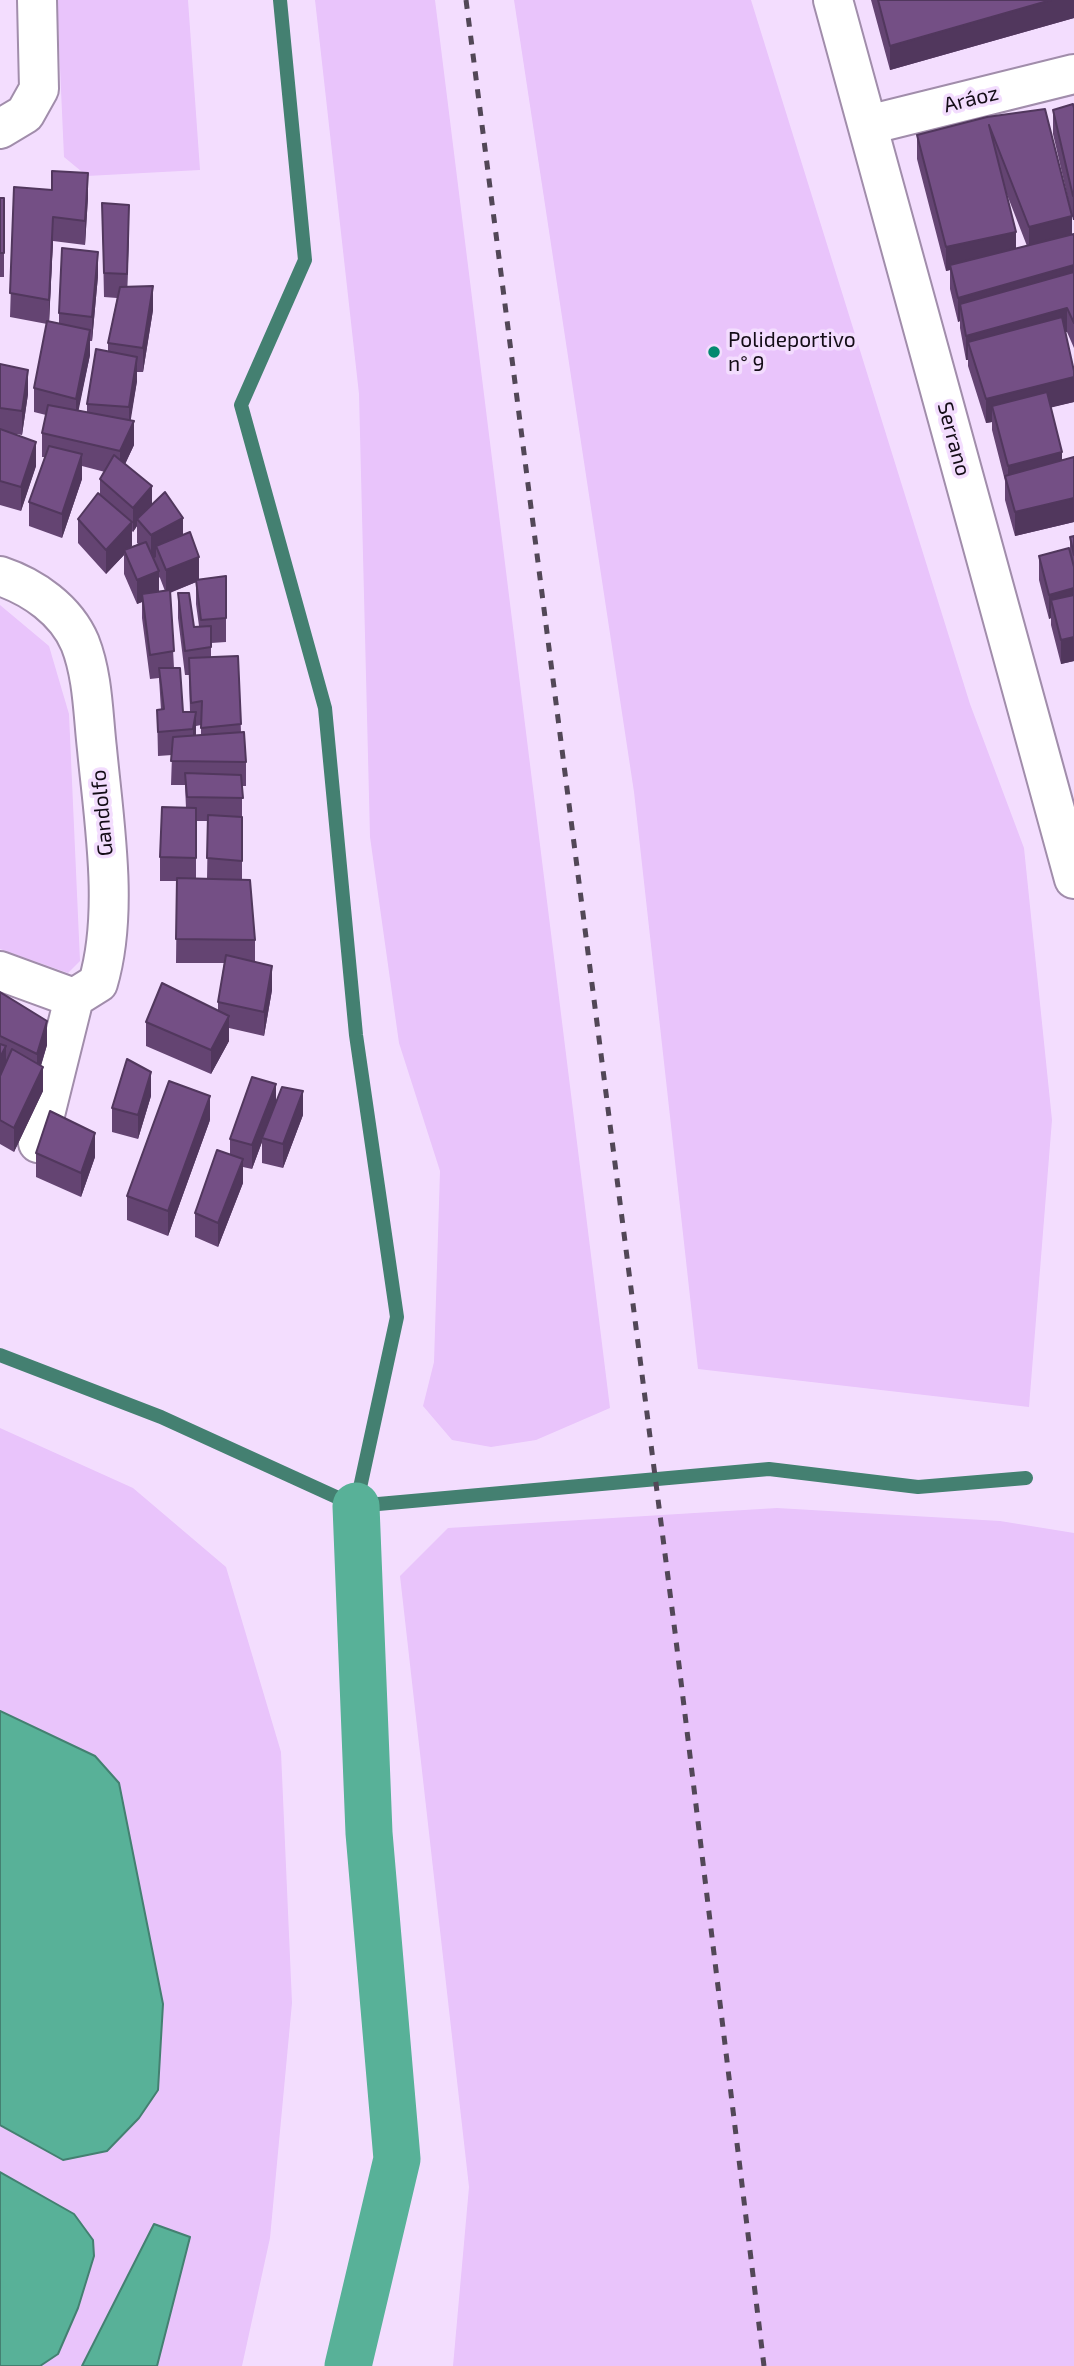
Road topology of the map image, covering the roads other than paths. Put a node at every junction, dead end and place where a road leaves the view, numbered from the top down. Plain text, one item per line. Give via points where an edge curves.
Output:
1 (37, 0) edge
2 (833, 0) edge
3 (1074, 74) edge
4 (868, 125) junction
5 (0, 129) edge
6 (0, 576) edge
7 (1074, 879) edge
8 (1, 974) edge
9 (74, 998) junction
10 (38, 1143) edge

1 - 5 street via 38,89 25,114
2 - 4 street, Serrano
3 - 4 street, Aráoz
4 - 7 street, Serrano
6 - 9 street, Gandolfo via 43,598 64,617 80,643 90,681 107,852 106,957 98,983
8 - 9 street
9 - 10 street

